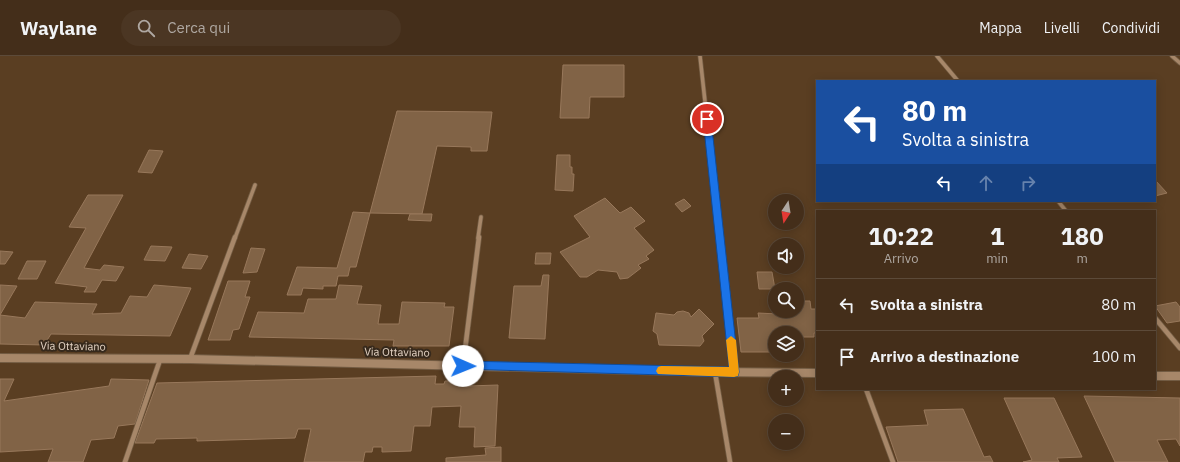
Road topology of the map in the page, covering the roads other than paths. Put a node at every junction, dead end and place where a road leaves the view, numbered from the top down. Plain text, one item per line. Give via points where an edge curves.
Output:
1 (700, 56) edge
2 (937, 56) edge
3 (1172, 56) edge
4 (1180, 63) edge
5 (957, 80) edge
6 (255, 185) dead end
7 (1059, 202) edge
8 (1065, 210) edge
9 (481, 218) dead end
10 (1156, 319) edge
11 (1180, 348) edge
12 (0, 358) edge
13 (190, 359) junction
14 (160, 360) junction
15 (463, 366) junction
16 (715, 372) junction
17 (734, 372) junction
18 (816, 373) edge
19 (1156, 376) edge
20 (1180, 376) edge
21 (866, 390) edge
22 (125, 462) edge
23 (730, 462) edge
24 (893, 462) edge

1 - 17 street
2 - 5 street
3 - 4 street
6 - 13 street
7 - 8 street
9 - 15 street
10 - 11 street
12 - 14 main road, Via Ottaviano
13 - 14 main road, Via Ottaviano
13 - 15 main road, Via Ottaviano
14 - 22 street
15 - 16 main road, Via Ottaviano
16 - 17 main road, Via Ottaviano
16 - 23 street
17 - 18 main road, Via Ottaviano
19 - 20 main road
21 - 24 street

